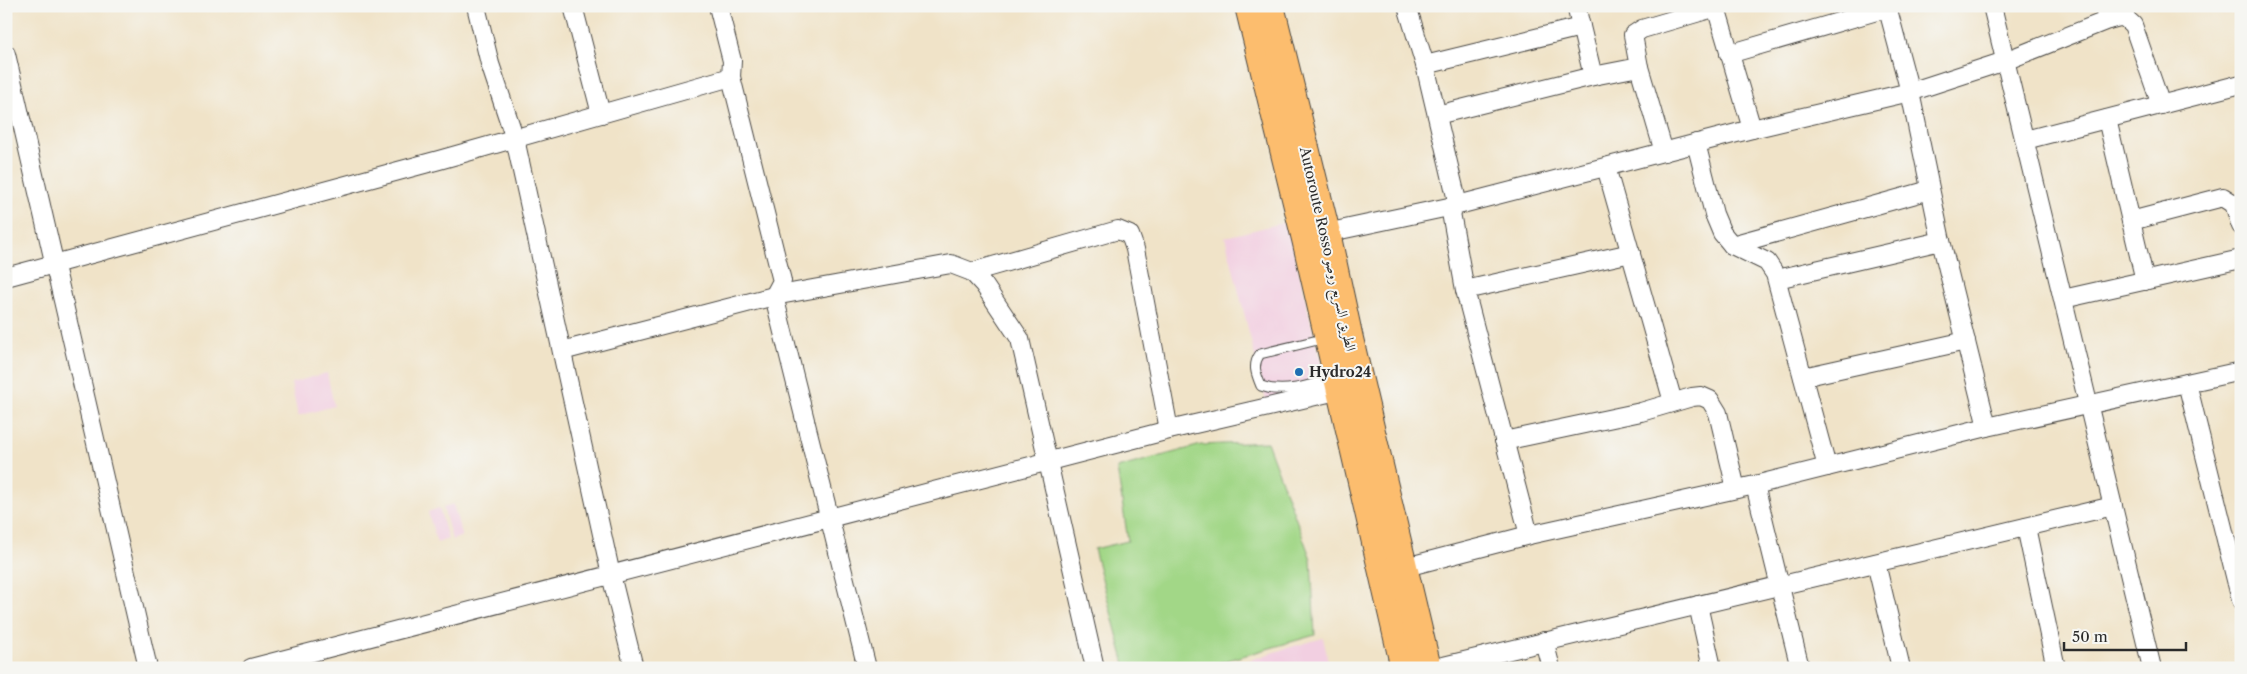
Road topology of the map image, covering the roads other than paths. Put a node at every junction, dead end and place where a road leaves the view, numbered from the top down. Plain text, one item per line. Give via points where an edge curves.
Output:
1 (476, 6) edge
2 (573, 6) edge
3 (718, 6) edge
4 (1250, 6) edge
5 (1270, 6) edge
6 (1407, 6) edge
7 (1576, 6) edge
8 (1992, 6) edge
9 (1718, 7) edge
10 (1887, 7) edge
11 (1674, 12) edge
12 (2105, 13) edge
13 (1581, 27) junction
14 (1729, 54) junction
15 (2005, 61) junction
16 (1425, 64) junction
17 (8, 65) edge
18 (1640, 67) junction
19 (1593, 76) junction
20 (731, 77) junction
21 (2241, 84) edge
22 (1910, 92) junction
23 (2161, 105) junction
24 (601, 114) junction
25 (1437, 115) junction
26 (2107, 119) junction
27 (1752, 129) junction
28 (515, 139) junction
29 (2025, 140) junction
30 (1696, 143) junction
31 (1664, 152) junction
32 (1606, 167) junction
33 (1930, 190) junction
34 (1454, 206) junction
35 (2131, 221) junction
36 (2241, 226) edge
37 (1326, 234) junction
38 (1941, 241) junction
39 (1732, 245) junction
40 (1630, 253) junction
41 (2241, 259) edge
42 (54, 265) junction
43 (972, 272) junction
44 (6, 277) edge
45 (1777, 279) junction
46 (2145, 281) junction
47 (1465, 290) junction
48 (774, 296) junction
49 (2063, 300) junction
50 (1329, 338) junction
51 (1966, 341) junction
52 (562, 351) junction
53 (2241, 371) edge
54 (1803, 377) junction
55 (1339, 383) junction
56 (2187, 383) junction
57 (1673, 402) junction
58 (2089, 405) junction
59 (1987, 427) junction
60 (1169, 430) junction
61 (1504, 441) junction
62 (1046, 462) junction
63 (1827, 467) junction
64 (1755, 485) junction
65 (1736, 489) junction
66 (2113, 506) junction
67 (830, 518) junction
68 (2026, 527) junction
69 (1529, 535) junction
70 (1876, 563) junction
71 (1402, 568) junction
72 (611, 575) junction
73 (1779, 586) junction
74 (2241, 600) edge
75 (1698, 605) junction
76 (1544, 641) junction
77 (2146, 666) edge
78 (148, 668) edge
79 (251, 668) edge
80 (634, 668) edge
81 (867, 668) edge
82 (1095, 668) edge
83 (1405, 668) edge
84 (1427, 668) edge
85 (1435, 668) edge
86 (1551, 668) edge
87 (1712, 668) edge
88 (1800, 668) edge
89 (1901, 668) edge
90 (2056, 668) edge

1 - 28 street via 490,64
2 - 24 street
3 - 20 street via 732,61
4 - 50 highway, Autoroute Rosso الطريق السريع روصو
5 - 37 highway, Autoroute Rosso الطريق السريع روصو
6 - 16 street
7 - 13 street
8 - 15 street
9 - 11 street
9 - 14 street
10 - 14 street
10 - 22 street
11 - 18 street via 1635,32 1634,44
12 - 15 street
12 - 23 street via 2123,16 2133,24
13 - 16 street
13 - 19 street
14 - 27 street
15 - 22 street
15 - 29 street
16 - 25 street
17 - 42 street
18 - 19 street
18 - 31 street
19 - 25 street
20 - 24 street
20 - 48 street via 782,281
21 - 23 street
22 - 27 street
22 - 33 street
23 - 26 street
24 - 28 street
25 - 34 street
26 - 29 street
26 - 35 street
27 - 30 street
28 - 42 street
28 - 52 street
29 - 49 street
30 - 31 street
30 - 39 street via 1714,214 1722,233
31 - 32 street
32 - 34 street
32 - 40 street
33 - 38 street
33 - 39 street
34 - 37 street
34 - 47 street
35 - 36 street via 2223,197 2234,204
35 - 46 street
37 - 71 highway, Autoroute Rosso الطريق السريع روصو
38 - 45 street
38 - 51 street
39 - 45 street via 1767,262
40 - 47 street
40 - 57 street
41 - 46 street
42 - 44 street
42 - 78 street
43 - 48 street via 951,264
43 - 60 street via 1118,230 1130,235
43 - 62 street via 1020,339
45 - 54 street
46 - 49 street
47 - 61 street
48 - 52 street
48 - 67 street
49 - 58 street
50 - 55 highway, Autoroute Rosso الطريق السريع روصو
50 - 55 lane via 1260,354 1256,371 1261,386 1270,389
51 - 54 street
51 - 59 street
52 - 72 street
53 - 56 street
54 - 63 street
55 - 60 street
55 - 83 highway, Autoroute Rosso الطريق السريع روصو
56 - 58 street
56 - 74 street
57 - 61 street via 1641,412
57 - 65 street via 1701,396 1710,400 1718,414
58 - 59 street
58 - 66 street
59 - 63 street
60 - 62 street
61 - 69 street
62 - 67 street
62 - 82 street
63 - 64 street
64 - 65 street
64 - 73 street
65 - 69 street
66 - 68 street
66 - 77 street
67 - 72 street
67 - 81 street
68 - 70 street
68 - 90 street
69 - 71 street
70 - 73 street
70 - 89 street
71 - 84 highway, Autoroute Rosso الطريق السريع روصو
72 - 79 street
72 - 80 street
73 - 75 street
73 - 88 street
75 - 76 street
75 - 87 street
76 - 85 street
76 - 86 street

